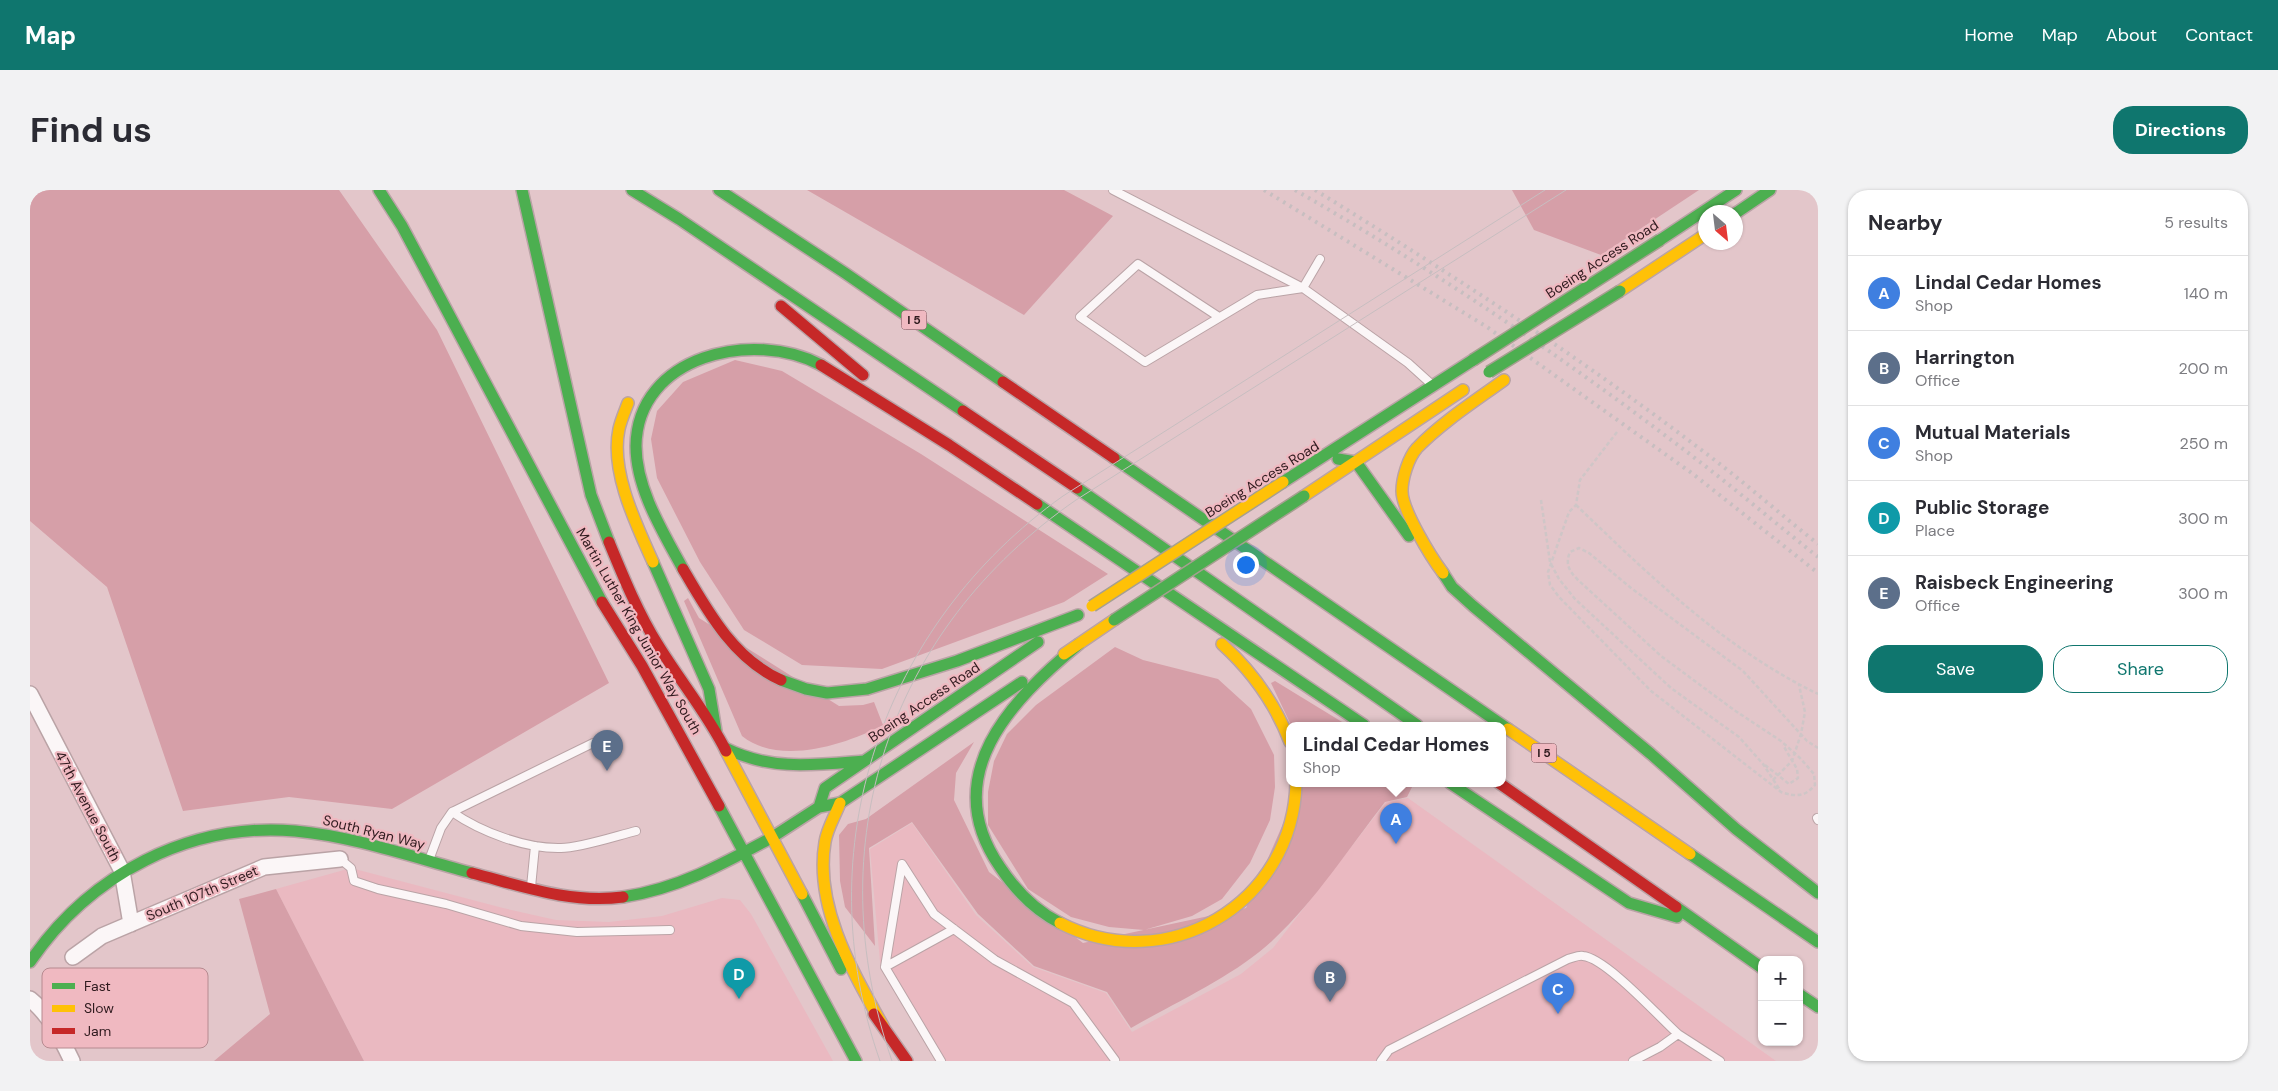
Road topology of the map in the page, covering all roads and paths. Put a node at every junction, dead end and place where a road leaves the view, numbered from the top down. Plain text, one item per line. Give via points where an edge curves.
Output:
1 (379, 190) edge
2 (522, 190) edge
3 (632, 190) edge
4 (719, 190) edge
5 (1113, 190) edge
6 (1736, 190) edge
7 (1770, 190) edge
8 (1743, 208) edge
9 (679, 219) junction
10 (1698, 239) edge
11 (1320, 259) dead end
12 (1303, 288) junction
13 (1620, 291) junction
14 (1219, 318) junction
15 (770, 338) dead end
16 (805, 357) junction
17 (1434, 386) junction
18 (634, 392) dead end
19 (1617, 432) dead end
20 (943, 440) junction
21 (1325, 456) junction
22 (1356, 462) junction
23 (1541, 500) dead end
24 (1576, 505) junction
25 (1099, 547) junction
26 (1429, 554) junction
27 (1550, 562) junction
28 (1078, 615) junction
29 (1079, 644) junction
30 (1799, 684) junction
31 (30, 694) edge
32 (1818, 694) edge
33 (1360, 722) edge
34 (1413, 722) edge
35 (1498, 722) edge
36 (1506, 727) edge
37 (716, 731) junction
38 (1286, 731) edge
39 (1801, 734) junction
40 (1781, 741) junction
41 (593, 743) dead end
42 (725, 748) junction
43 (1818, 748) edge
44 (1794, 752) junction
45 (864, 761) junction
46 (1792, 761) junction
47 (1763, 764) junction
48 (1777, 776) junction
49 (1773, 780) junction
50 (1296, 787) edge
51 (1456, 787) edge
52 (1505, 787) edge
53 (1781, 792) junction
54 (840, 803) junction
55 (819, 808) junction
56 (452, 812) junction
57 (636, 831) dead end
58 (772, 838) junction
59 (535, 846) junction
60 (744, 853) junction
61 (340, 859) joint
62 (428, 862) junction
63 (122, 871) junction
64 (530, 889) junction
65 (1818, 893) edge
66 (131, 924) junction
67 (1700, 924) junction
68 (954, 929) junction
69 (670, 930) dead end
70 (1818, 942) edge
71 (73, 957) dead end
72 (30, 962) edge
73 (1758, 965) edge
74 (885, 966) junction
75 (1803, 997) edge
76 (30, 999) edge
77 (1818, 1007) edge
78 (42, 1012) edge
79 (883, 1026) junction
80 (1678, 1034) junction
81 (65, 1048) edge
82 (1115, 1060) edge
83 (72, 1061) edge
84 (856, 1061) edge
85 (907, 1061) edge
86 (941, 1061) edge
87 (1381, 1061) edge
88 (1633, 1061) edge
89 (1720, 1061) edge

1 - 60 main road, Martin Luther King Junior Way South via 402,226 604,605 692,753
2 - 37 main road, Martin Luther King Junior Way South via 591,495 619,567 657,644
3 - 9 main road
4 - 35 main road, I 5 via 845,273
5 - 12 lane
6 - 17 main road, Boeing Access Road, bridge
7 - 8 main road
9 - 20 main road
9 - 34 main road via 1063,478
10 - 13 main road
11 - 12 lane
12 - 14 lane via 1257,294
12 - 17 lane via 1408,363
13 - 22 main road, bridge via 1481,377
13 - 26 main road, bridge via 1462,410 1416,449 1409,460 1402,492
14 - 14 lane via 1145,362 1080,317 1138,264
15 - 16 main road
16 - 20 main road
16 - 28 main road via 776,350 740,349 696,360 660,383 645,404 638,424 636,459 654,514 716,621 746,657 765,671 798,687 819,692 852,693 967,658
17 - 21 main road, Boeing Access Road
18 - 37 main road via 619,428 618,464 637,526 709,689
19 - 24 path via 1580,480
20 - 25 main road
21 - 22 main road
21 - 28 main road, Boeing Access Road, bridge
22 - 26 main road via 1404,531
22 - 29 main road, bridge
23 - 27 path
24 - 27 path via 1569,512
24 - 30 path via 1651,576 1721,635
25 - 33 main road
25 - 38 main road via 1227,648 1271,699
26 - 65 main road via 1452,587 1473,606 1736,829
27 - 47 path via 1575,599 1603,626 1671,688 1739,737
27 - 53 path via 1550,585 1558,597 1637,678
28 - 45 main road, Boeing Access Road
29 - 50 main road via 1016,699 993,736 980,770 977,812 979,828 988,849 1008,882 1044,915 1082,935 1121,943 1163,941 1210,925 1244,902 1272,868 1292,821
29 - 54 main road
30 - 32 path
30 - 39 path via 1805,712
31 - 63 street, 47th Avenue South
36 - 70 main road, I 5
37 - 42 main road, Martin Luther King Junior Way South
39 - 40 path via 1743,671 1589,553 1579,548 1570,552 1567,559 1570,572 1654,649
39 - 43 path
39 - 44 path
40 - 44 path
40 - 46 path
41 - 56 lane
42 - 45 main road via 745,758 784,766
42 - 58 main road, Martin Luther King Junior Way South
44 - 46 path
44 - 53 path via 1814,774 1815,784 1802,796
45 - 55 main road, Boeing Access Road via 825,788
46 - 48 path
46 - 48 path via 1798,778 1795,782 1789,784
47 - 48 path
47 - 49 path
48 - 49 path
49 - 53 path
51 - 67 main road via 1629,903
52 - 67 main road
54 - 55 main road
54 - 79 main road via 825,843 825,886 848,962
55 - 58 main road
56 - 59 lane via 472,826
56 - 62 lane via 441,828
57 - 59 lane via 562,848
58 - 60 main road
58 - 79 main road, Martin Luther King Junior Way South via 836,962
59 - 64 lane
60 - 64 main road, South Ryan Way via 696,878 641,894 588,899
60 - 84 main road, Martin Luther King Junior Way South
61 - 66 street, South 107th Street via 264,867
61 - 69 lane via 351,868 354,881 362,884 522,926 577,932
62 - 63 main road, South Ryan Way via 324,833 266,829 206,838
62 - 64 main road, South Ryan Way
63 - 66 street, 47th Avenue South
63 - 72 main road, South Ryan Way via 90,894 60,924
66 - 71 street, South 107th Street via 102,936
67 - 73 main road
68 - 74 lane
68 - 74 lane via 934,914 902,864
68 - 82 lane via 995,960 1073,1003
74 - 86 lane
75 - 77 main road
76 - 78 street
79 - 85 main road, Martin Luther King Junior Way South
80 - 87 lane via 1604,964 1578,956 1389,1050
80 - 88 lane via 1660,1048
80 - 89 lane
81 - 83 street

